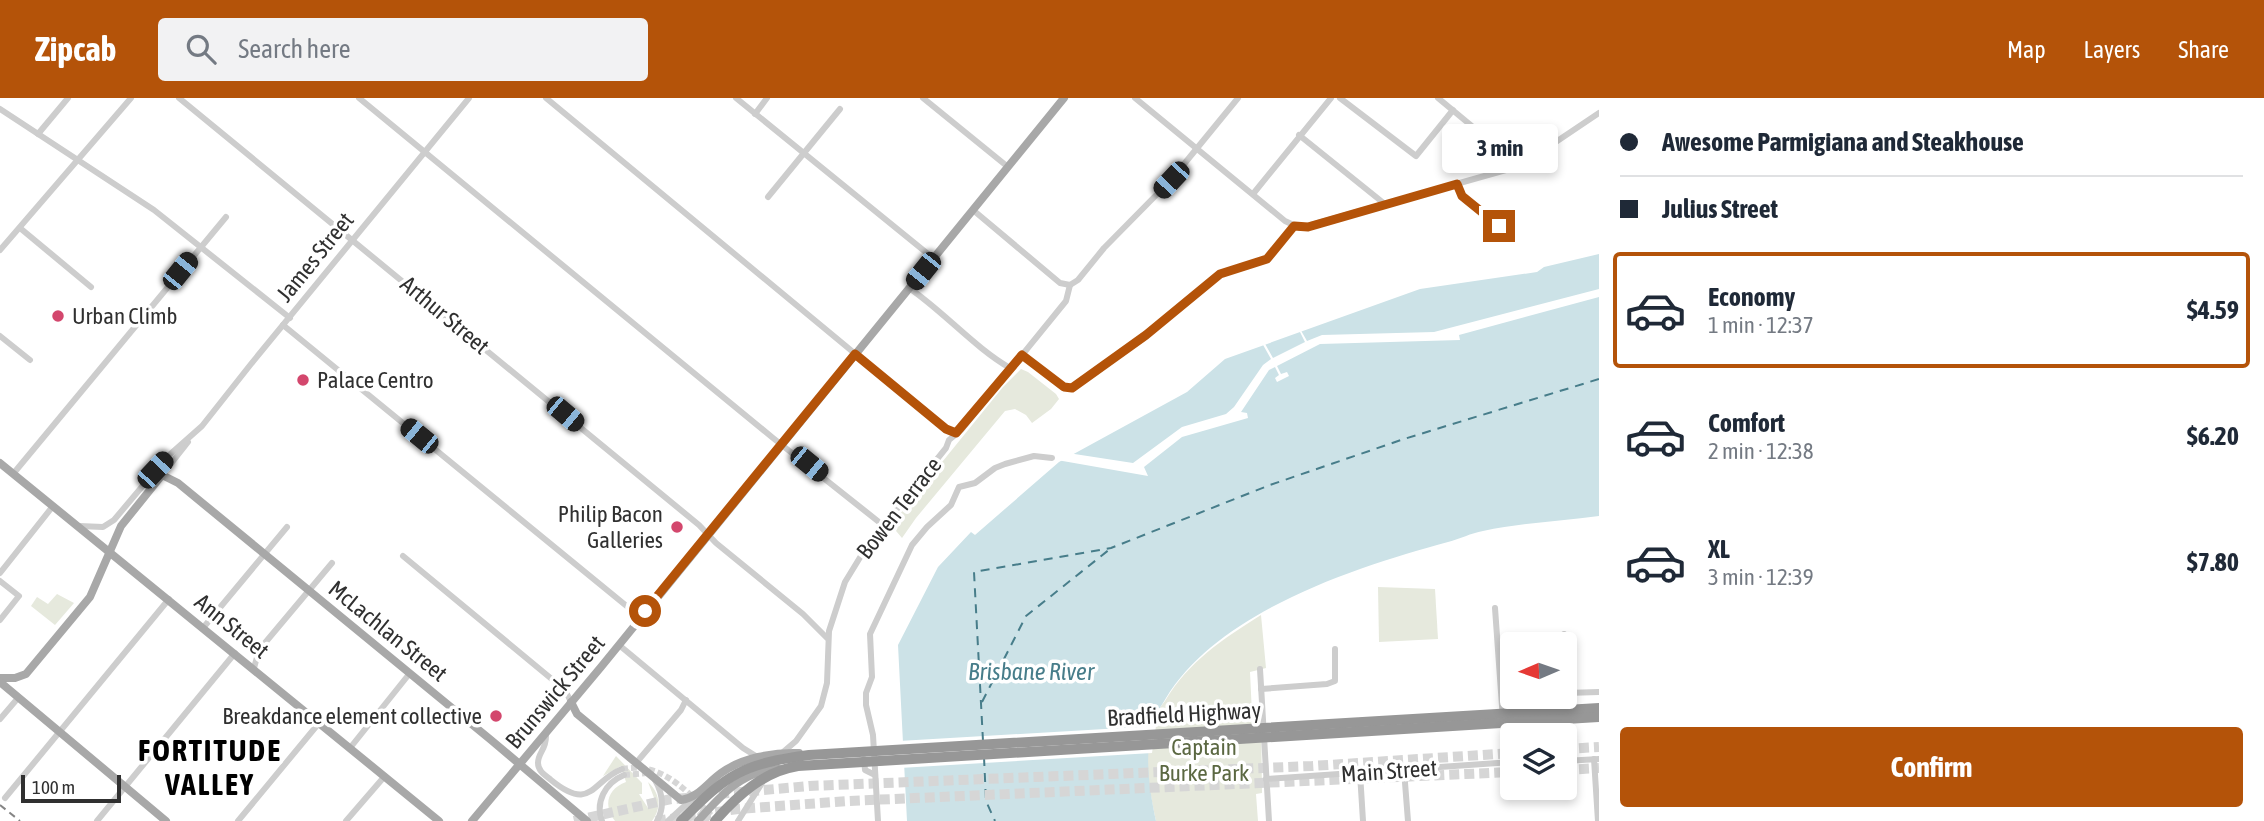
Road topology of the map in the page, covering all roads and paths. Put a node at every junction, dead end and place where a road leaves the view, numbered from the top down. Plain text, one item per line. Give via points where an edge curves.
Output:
1 (68, 98) edge
2 (131, 98) edge
3 (179, 98) edge
4 (359, 98) edge
5 (469, 98) edge
6 (546, 98) edge
7 (736, 98) edge
8 (768, 98) edge
9 (923, 98) edge
10 (1064, 98) edge
11 (1135, 98) edge
12 (1238, 98) edge
13 (1331, 98) edge
14 (1340, 98) edge
15 (1438, 98) edge
16 (0, 109) edge
17 (840, 109) dead end
18 (1453, 110) junction
19 (1599, 113) edge
20 (755, 114) junction
21 (38, 134) junction
22 (1299, 135) junction
23 (1197, 149) junction
24 (426, 151) junction
25 (803, 153) junction
26 (78, 160) junction
27 (1520, 166) junction
28 (1008, 167) junction
29 (1457, 184) junction
30 (1253, 194) junction
31 (768, 197) dead end
32 (1386, 205) junction
33 (973, 210) junction
34 (226, 217) dead end
35 (1294, 226) junction
36 (1499, 226) dead end
37 (20, 228) junction
38 (353, 240) junction
39 (200, 246) junction
40 (0, 250) edge
41 (933, 258) junction
42 (1070, 285) junction
43 (91, 287) dead end
44 (909, 288) junction
45 (290, 317) junction
46 (283, 325) junction
47 (0, 336) edge
48 (855, 354) junction
49 (1022, 355) junction
50 (30, 360) dead end
51 (1010, 368) junction
52 (946, 429) junction
53 (956, 433) junction
54 (189, 440) junction
55 (949, 440) junction
56 (782, 444) junction
57 (167, 457) junction
58 (1052, 458) dead end
59 (0, 463) edge
60 (170, 466) junction
61 (13, 474) junction
62 (162, 475) junction
63 (173, 480) junction
64 (53, 506) junction
65 (79, 526) junction
66 (884, 526) junction
67 (287, 527) dead end
68 (708, 535) junction
69 (109, 552) junction
70 (265, 554) junction
71 (403, 556) dead end
72 (332, 563) dead end
73 (0, 573) edge
74 (0, 581) edge
75 (309, 591) junction
76 (169, 599) junction
77 (1496, 608) dead end
78 (640, 617) junction
79 (0, 620) edge
80 (830, 624) junction
81 (815, 625) junction
82 (204, 628) junction
83 (827, 638) junction
84 (619, 645) junction
85 (1335, 649) dead end
86 (234, 653) junction
87 (254, 668) junction
88 (1260, 668) dead end
89 (410, 673) junction
90 (0, 680) edge
91 (1261, 689) junction
92 (1599, 692) edge
93 (1577, 693) edge
94 (18, 698) junction
95 (686, 700) junction
96 (570, 702) junction
97 (1599, 708) edge
98 (1599, 717) edge
99 (0, 719) edge
100 (319, 723) junction
101 (1506, 723) edge
102 (546, 732) junction
103 (59, 733) junction
104 (350, 748) junction
105 (776, 757) junction
106 (759, 758) junction
107 (811, 758) junction
108 (1596, 759) edge
109 (1577, 760) edge
110 (636, 763) junction
111 (1500, 763) edge
112 (520, 764) junction
113 (782, 769) junction
114 (1404, 770) junction
115 (1360, 772) junction
116 (384, 776) junction
117 (768, 776) junction
118 (653, 778) junction
119 (1266, 779) junction
120 (124, 787) junction
121 (5, 797) dead end
122 (693, 798) junction
123 (745, 808) junction
124 (97, 821) edge
125 (166, 821) edge
126 (238, 821) edge
127 (346, 821) edge
128 (439, 821) edge
129 (472, 821) edge
130 (587, 821) edge
131 (602, 821) edge
132 (657, 821) edge
133 (668, 821) edge
134 (681, 821) edge
135 (698, 821) edge
136 (715, 821) tunnel mouth
137 (738, 821) edge
138 (745, 821) edge
139 (878, 821) edge
140 (1269, 821) edge
141 (1363, 821) edge
142 (1408, 821) edge
143 (1598, 821) edge

1 - 21 street
2 - 26 street
3 - 38 street, Arthur Street
4 - 24 street
5 - 24 street, James Street
6 - 48 street
7 - 20 street
8 - 20 street
9 - 28 street
10 - 28 main road, Brunswick Street
11 - 23 street
12 - 23 street, Bowen Terrace
13 - 22 street
14 - 18 street via 1416,156
15 - 18 street
16 - 21 street
17 - 25 street
18 - 27 street
19 - 27 street
20 - 25 street
21 - 26 street
22 - 30 street
22 - 32 street
23 - 30 street
23 - 42 street, Bowen Terrace
24 - 38 street, James Street
24 - 56 street
25 - 31 street
25 - 41 street
26 - 37 street
26 - 39 street
27 - 29 street
28 - 33 main road, Brunswick Street
29 - 32 street
29 - 36 street via 1462,196
30 - 35 street
32 - 35 street via 1308,227
33 - 41 main road, Brunswick Street
33 - 42 street via 1060,283
34 - 39 street
35 - 49 street via 1267,259 1220,274 1072,388 1064,387
37 - 40 street
37 - 43 street
38 - 45 street, James Street
38 - 68 street, Arthur Street
39 - 45 street
39 - 61 street
41 - 44 main road, Brunswick Street
42 - 49 street, Bowen Terrace via 1066,301
44 - 48 main road, Brunswick Street
44 - 51 street
45 - 46 street, James Street
46 - 54 street, James Street
46 - 78 street
47 - 50 street
48 - 52 street
48 - 56 main road, Brunswick Street
49 - 51 street, Bowen Terrace
51 - 53 street, Bowen Terrace
52 - 53 street
52 - 55 street
53 - 55 street, Bowen Terrace
54 - 57 street, James Street
54 - 60 street, James Street
55 - 66 street, Bowen Terrace via 947,449
56 - 66 street
56 - 68 main road, Brunswick Street
57 - 60 street
57 - 65 street, James Street via 107,526
58 - 139 street via 1034,456 1005,464 975,483 963,484 951,505 912,545 870,634 872,677 866,705 874,747 864,748 865,770 876,775
59 - 61 main road, Ann Street
60 - 62 street, James Street
60 - 63 street
61 - 64 main road, Ann Street
62 - 63 main road, McLachlan Street
62 - 69 main road, James Street via 121,526
63 - 70 main road, McLachlan Street
64 - 65 main road, Ann Street
64 - 73 street
65 - 69 main road, Ann Street
66 - 80 street, Bowen Terrace via 857,560
67 - 70 street
68 - 78 main road, Brunswick Street
68 - 81 street, Arthur Street
69 - 76 main road, Ann Street
69 - 90 main road, James Street via 90,597 28,672
70 - 75 main road, McLachlan Street
70 - 82 street
71 - 96 street via 565,691
72 - 75 street
74 - 79 street via 19,596
75 - 87 street via 259,650
75 - 89 main road, McLachlan Street
76 - 82 main road, Ann Street
76 - 103 street
77 - 101 street
78 - 84 main road, Brunswick Street
80 - 81 street
80 - 83 street, Bowen Terrace
81 - 83 street, Arthur Street
82 - 86 main road, Ann Street
83 - 105 street, Bowen Terrace via 827,683 821,706 796,741
84 - 95 street
84 - 96 main road, Brunswick Street
85 - 91 street via 1335,681
86 - 87 main road, Ann Street
86 - 120 street
87 - 100 main road, Ann Street
88 - 91 street
89 - 104 street
89 - 112 main road, McLachlan Street
90 - 94 main road
91 - 119 street
92 - 93 street
94 - 99 street
94 - 103 main road
95 - 106 street
95 - 110 street
96 - 102 main road, Brunswick Street
96 - 110 main road
97 - 107 highway, Bradfield Highway
98 - 107 highway, Bradfield Highway
100 - 104 main road, Ann Street
100 - 126 street
102 - 112 main road, Brunswick Street
102 - 131 street via 547,745 538,767 562,788 589,792 623,772 604,793
103 - 120 main road
103 - 121 street
104 - 116 main road, Ann Street
105 - 106 main road
105 - 107 highway, Bradfield Highway
105 - 134 highway, Bradfield Highway via 727,779
106 - 122 main road via 724,771
107 - 113 highway, Bradfield Highway
108 - 109 street
108 - 143 street
110 - 118 main road
111 - 114 street, Main Street
112 - 129 main road, Brunswick Street
112 - 130 main road, McLachlan Street
113 - 117 highway, Bradfield Highway
113 - 135 main road via 745,778
114 - 115 street, Main Street
114 - 142 street
115 - 119 street, Main Street
115 - 141 street
116 - 127 street
116 - 128 main road, Ann Street
117 - 123 street
117 - 136 highway, Bradfield Highway via 740,795
118 - 122 main road via 677,799
118 - 132 street via 663,802
119 - 140 street
120 - 124 street
120 - 125 main road
122 - 133 street
123 - 137 street
123 - 138 street

